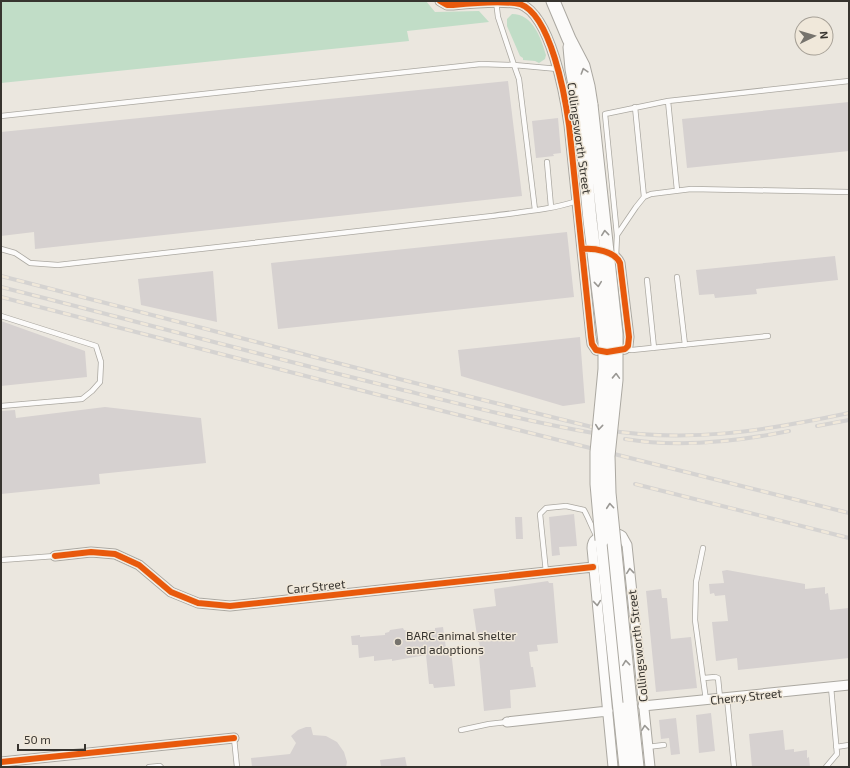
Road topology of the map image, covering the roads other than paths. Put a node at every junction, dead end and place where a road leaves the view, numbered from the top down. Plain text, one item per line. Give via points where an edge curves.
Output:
1 (440, 1) edge
2 (496, 1) edge
3 (553, 1) edge
4 (514, 65) junction
5 (558, 69) junction
6 (849, 80) edge
7 (668, 101) junction
8 (635, 108) junction
9 (1, 116) edge
10 (547, 162) dead end
11 (677, 190) junction
12 (849, 192) edge
13 (644, 197) junction
14 (577, 201) junction
15 (551, 207) junction
16 (535, 210) junction
17 (617, 234) junction
18 (1, 249) edge
19 (582, 249) junction
20 (616, 257) junction
21 (676, 277) dead end
22 (647, 280) dead end
23 (1, 316) edge
24 (768, 336) dead end
25 (684, 345) junction
26 (654, 348) junction
27 (625, 349) junction
28 (1, 406) edge
29 (598, 537) junction
30 (703, 548) dead end
31 (55, 556) joint
32 (1, 560) edge
33 (593, 567) junction
34 (546, 572) junction
35 (704, 678) junction
36 (849, 685) edge
37 (831, 687) junction
38 (724, 698) junction
39 (706, 700) junction
40 (625, 702) junction
41 (643, 706) junction
42 (608, 711) junction
43 (507, 722) joint
44 (461, 730) dead end
45 (234, 738) joint
46 (849, 745) edge
47 (664, 746) dead end
48 (647, 747) junction
49 (836, 747) junction
50 (1, 762) edge
51 (149, 767) edge
52 (162, 767) edge
53 (237, 767) edge
54 (613, 767) edge
55 (626, 767) edge
56 (637, 767) edge
57 (650, 767) edge
58 (734, 767) edge
59 (826, 767) edge

1 - 2 street, Collingsworth Street via 447,5
2 - 4 lane via 498,17
2 - 5 street, Collingsworth Street via 520,4 534,13 544,30
3 - 40 main road, Collingsworth Street, bridge via 583,66 588,86 585,105 616,334 616,380 608,456
4 - 5 lane
4 - 9 lane via 481,64
4 - 16 lane via 519,79
5 - 14 street, Collingsworth Street via 565,95
6 - 7 lane
7 - 8 lane
7 - 11 lane
8 - 13 lane
8 - 17 lane via 605,114
10 - 15 lane
11 - 12 lane
11 - 13 lane
13 - 17 lane
14 - 15 lane
14 - 19 street, Collingsworth Street
15 - 16 lane
16 - 18 lane via 58,265 30,263 15,253
17 - 20 lane
19 - 20 street via 591,248
19 - 27 street, Collingsworth Street via 592,344 596,350 602,352
20 - 27 street via 621,266 629,337
21 - 25 lane
22 - 26 lane
23 - 28 lane via 96,346 101,362 100,382 82,398
24 - 25 lane
25 - 26 lane
26 - 27 lane
29 - 33 street via 592,543
29 - 34 lane via 584,510 566,506 546,508 540,514
41 -> 29 street, Collingsworth Street via 627,545 620,534
30 - 35 lane via 696,582 695,620
31 - 32 lane
31 - 34 street, Carr Street via 91,552 115,554 139,565 171,592 198,603 230,606
33 - 34 street, Carr Street
33 -> 42 street
35 - 38 lane via 718,678
35 - 39 lane
36 - 37 street, Cherry Street
37 - 38 street, Cherry Street
37 - 49 lane
38 - 39 street, Cherry Street
38 - 58 lane
39 - 41 street, Cherry Street
40 - 55 main road, Collingsworth Street
40 - 56 main road, Collingsworth Street
48 -> 41 street, Collingsworth Street
42 - 43 street
42 - 54 street
43 - 44 lane
45 - 50 street
45 - 53 lane
46 - 49 lane
47 - 48 lane
48 - 57 street, Collingsworth Street
49 - 59 lane via 837,754
51 - 52 lane

